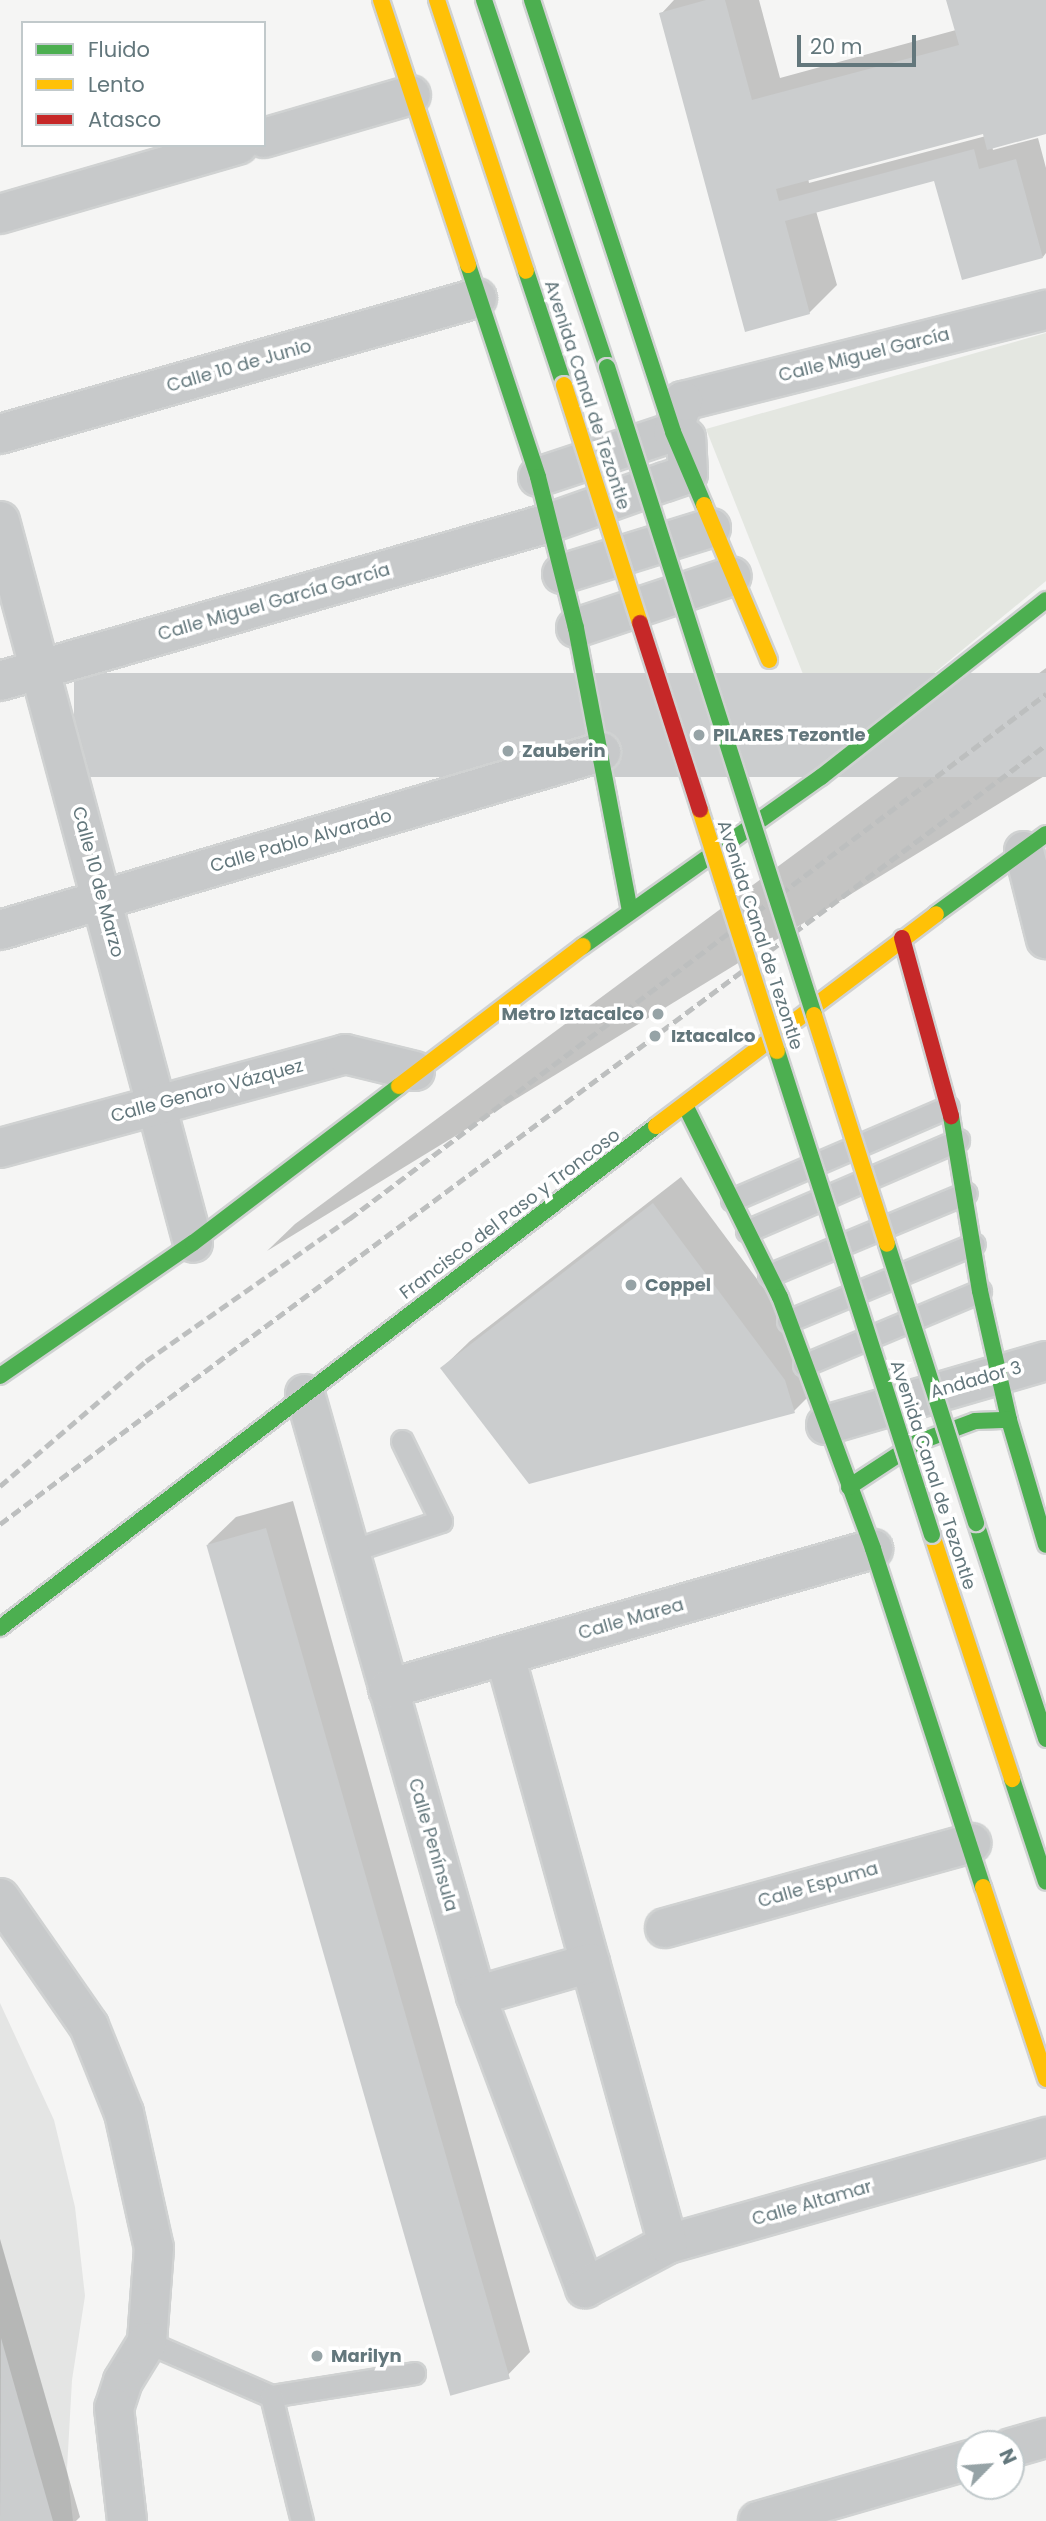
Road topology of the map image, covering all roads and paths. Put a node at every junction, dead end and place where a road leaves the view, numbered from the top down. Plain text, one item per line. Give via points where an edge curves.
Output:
1 (381, 0) edge
2 (437, 0) edge
3 (484, 0) edge
4 (532, 0) edge
5 (411, 95) junction
6 (266, 137) edge
7 (231, 147) edge
8 (0, 214) edge
9 (477, 298) junction
10 (1046, 310) edge
11 (678, 417) junction
12 (0, 433) edge
13 (688, 474) junction
14 (538, 477) junction
15 (0, 522) edge
16 (549, 523) junction
17 (711, 528) junction
18 (562, 574) junction
19 (732, 576) junction
20 (1046, 600) edge
21 (576, 628) junction
22 (769, 660) dead end
23 (41, 669) junction
24 (0, 681) edge
25 (601, 752) junction
26 (1035, 843) edge
27 (102, 900) junction
28 (630, 910) junction
29 (0, 930) edge
30 (902, 938) junction
31 (1046, 939) edge
32 (415, 1071) junction
33 (158, 1103) junction
34 (685, 1105) junction
35 (948, 1107) junction
36 (958, 1140) junction
37 (0, 1148) edge
38 (966, 1193) junction
39 (732, 1200) junction
40 (747, 1231) junction
41 (193, 1243) junction
42 (974, 1244) junction
43 (769, 1275) junction
44 (980, 1292) junction
45 (788, 1321) junction
46 (1046, 1361) edge
47 (9, 1365) edge
48 (804, 1365) junction
49 (998, 1372) junction
50 (305, 1394) junction
51 (1009, 1420) junction
52 (826, 1425) junction
53 (402, 1441) dead end
54 (849, 1487) junction
55 (1046, 1545) edge
56 (873, 1549) junction
57 (348, 1552) junction
58 (0, 1628) edge
59 (505, 1656) junction
60 (388, 1689) junction
61 (1046, 1739) edge
62 (971, 1843) junction
63 (1046, 1882) edge
64 (0, 1898) edge
65 (665, 1928) dead end
66 (590, 1963) junction
67 (476, 1996) junction
68 (1046, 2079) edge
69 (1046, 2137) edge
70 (667, 2244) junction
71 (586, 2288) joint
72 (147, 2342) junction
73 (414, 2373) dead end
74 (271, 2396) junction
75 (1046, 2438) edge
76 (1025, 2444) edge
77 (955, 2464) edge
78 (127, 2521) edge
79 (302, 2521) edge
80 (758, 2521) edge

1 - 5 street
2 - 63 street, Avenida Canal de Tezontle, bridge
3 - 61 street, Avenida Canal de Tezontle, bridge via 607,367
4 - 11 street
5 - 6 street
5 - 9 street
7 - 8 street
9 - 12 street, Calle 10 de Junio
9 - 14 street
10 - 11 street, Calle Miguel García
11 - 13 street
11 - 14 street, Calle Miguel García
13 - 16 street
13 - 17 street
14 - 16 street
15 - 23 street, Calle 10 de Marzo
16 - 18 street
16 - 23 street, Calle Miguel García García
17 - 18 street
17 - 19 street
18 - 21 street
19 - 21 street
19 - 22 street
20 - 28 street via 821,777
21 - 25 street
23 - 24 street, Calle Miguel García García
23 - 27 street, Calle 10 de Marzo
25 - 27 street, Calle Pablo Alvarado
25 - 28 street
26 - 30 street, Francisco del Paso y Troncoso
26 - 31 street
27 - 29 street, Calle Pablo Alvarado
27 - 33 street, Calle 10 de Marzo
28 - 32 street
30 - 34 street, Francisco del Paso y Troncoso
30 - 35 street
32 - 33 street, Calle Genaro Vázquez via 345,1054
32 - 41 street
33 - 37 street, Calle Genaro Vázquez
33 - 41 street, Calle 10 de Marzo
34 - 39 street
34 - 50 street, Francisco del Paso y Troncoso
35 - 36 street
35 - 39 lane
36 - 38 street
36 - 40 lane
38 - 42 street
38 - 43 lane
39 - 40 street
40 - 43 street
41 - 47 street
42 - 44 street
42 - 45 lane
43 - 45 street
44 - 48 lane
44 - 49 street
45 - 48 street
46 - 49 street, Andador 3
48 - 52 street
49 - 51 street
49 - 52 street, Andador 3
50 - 57 street, Calle Península
50 - 58 street, Francisco del Paso y Troncoso
51 - 54 street via 975,1420 916,1443
51 - 55 street
52 - 54 street
53 - 57 lane via 441,1521
54 - 56 street
56 - 59 street, Calle Marea
56 - 62 street
57 - 60 street, Calle Península
59 - 60 street, Calle Marea
59 - 66 street
60 - 67 street, Calle Península
62 - 65 street, Calle Espuma
62 - 68 street
64 - 72 street via 89,2026 124,2113 154,2248
66 - 67 street
66 - 70 street
67 - 71 street, Calle Península
69 - 70 street, Calle Altamar
70 - 71 street, Calle Altamar
72 - 74 lane
72 - 78 street via 123,2381 114,2408
73 - 74 lane
74 - 79 lane
75 - 76 street
77 - 80 street

